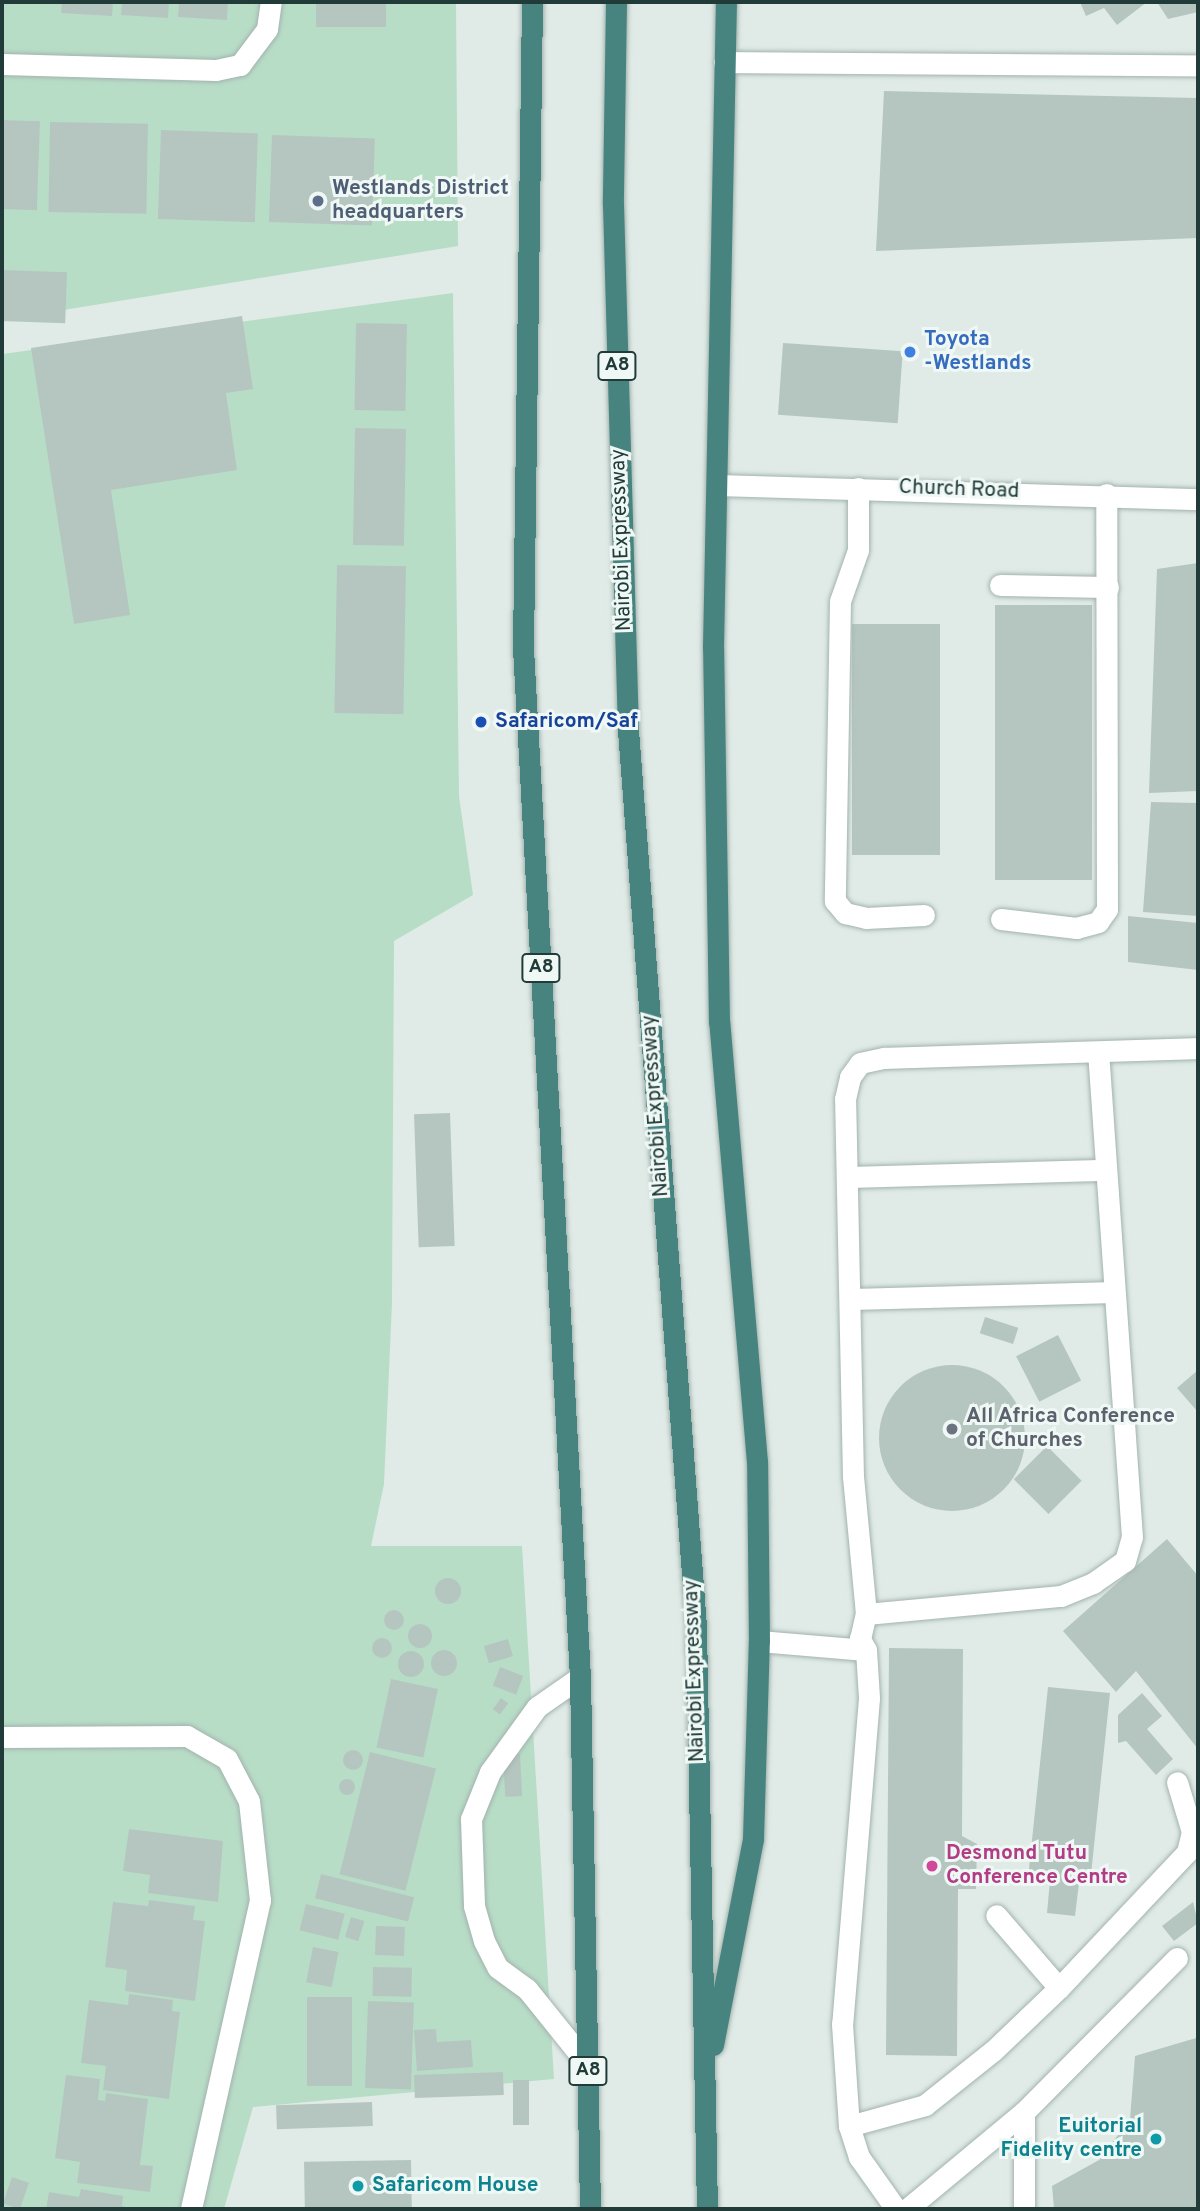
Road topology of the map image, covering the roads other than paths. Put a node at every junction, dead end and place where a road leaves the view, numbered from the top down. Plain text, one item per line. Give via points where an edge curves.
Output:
1 (271, 2) edge
2 (532, 2) edge
3 (616, 2) edge
4 (726, 2) edge
5 (724, 62) junction
6 (2, 64) edge
7 (1198, 65) edge
8 (719, 485) junction
9 (858, 488) junction
10 (1106, 494) junction
11 (1198, 499) edge
12 (1000, 584) dead end
13 (1108, 587) junction
14 (924, 915) dead end
15 (1001, 919) dead end
16 (1198, 1048) edge
17 (1098, 1052) junction
18 (1106, 1170) junction
19 (850, 1177) junction
20 (1114, 1292) junction
21 (852, 1299) junction
22 (866, 1614) junction
23 (758, 1641) junction
24 (866, 1650) junction
25 (580, 1677) junction
26 (2, 1737) edge
27 (1177, 1782) dead end
28 (996, 1915) dead end
29 (1177, 1958) dead end
30 (1059, 1988) junction
31 (588, 2065) junction
32 (705, 2086) junction
33 (1024, 2112) junction
34 (849, 2126) junction
35 (191, 2209) edge
36 (590, 2209) edge
37 (707, 2209) edge
38 (896, 2209) edge
39 (907, 2209) edge
40 (1024, 2209) edge

1 - 6 street via 267,29 240,65 216,70
2 - 25 highway, A8 via 523,648
3 - 32 highway, Nairobi Expressway / A8 via 613,204 628,730 696,1627
4 - 5 highway
5 - 7 street
5 - 8 highway
8 - 9 street, Church Road
8 - 23 highway via 713,647 719,1022 757,1462
9 - 10 street, Church Road
9 - 14 street via 858,550 840,601 835,901 845,913 866,918
10 - 11 street, Church Road
10 - 13 street
12 - 13 street
13 - 15 street via 1108,909 1098,922 1076,928
16 - 17 street
17 - 18 street
17 - 19 street via 860,1063 850,1077 845,1099
18 - 19 street
18 - 20 street
19 - 21 street
20 - 21 street
20 - 22 street via 1132,1537 1125,1561 1061,1597
21 - 22 street via 853,1477
22 - 24 street via 860,1639
23 - 24 street
23 - 32 highway via 753,1839
24 - 34 street via 869,1698 842,2024
25 - 31 highway, A8
25 - 31 street via 537,1707 490,1772 471,1819 474,1906 484,1941 498,1968 527,1989
26 - 35 street via 187,1736 227,1759 249,1801 260,1900
27 - 30 street via 1192,1832 1186,1852
28 - 30 street
29 - 33 street
30 - 34 street via 993,2051 925,2105
31 - 36 highway, A8
32 - 37 highway, Nairobi Expressway / A8
33 - 39 street
33 - 40 street
34 - 38 street via 859,2157

